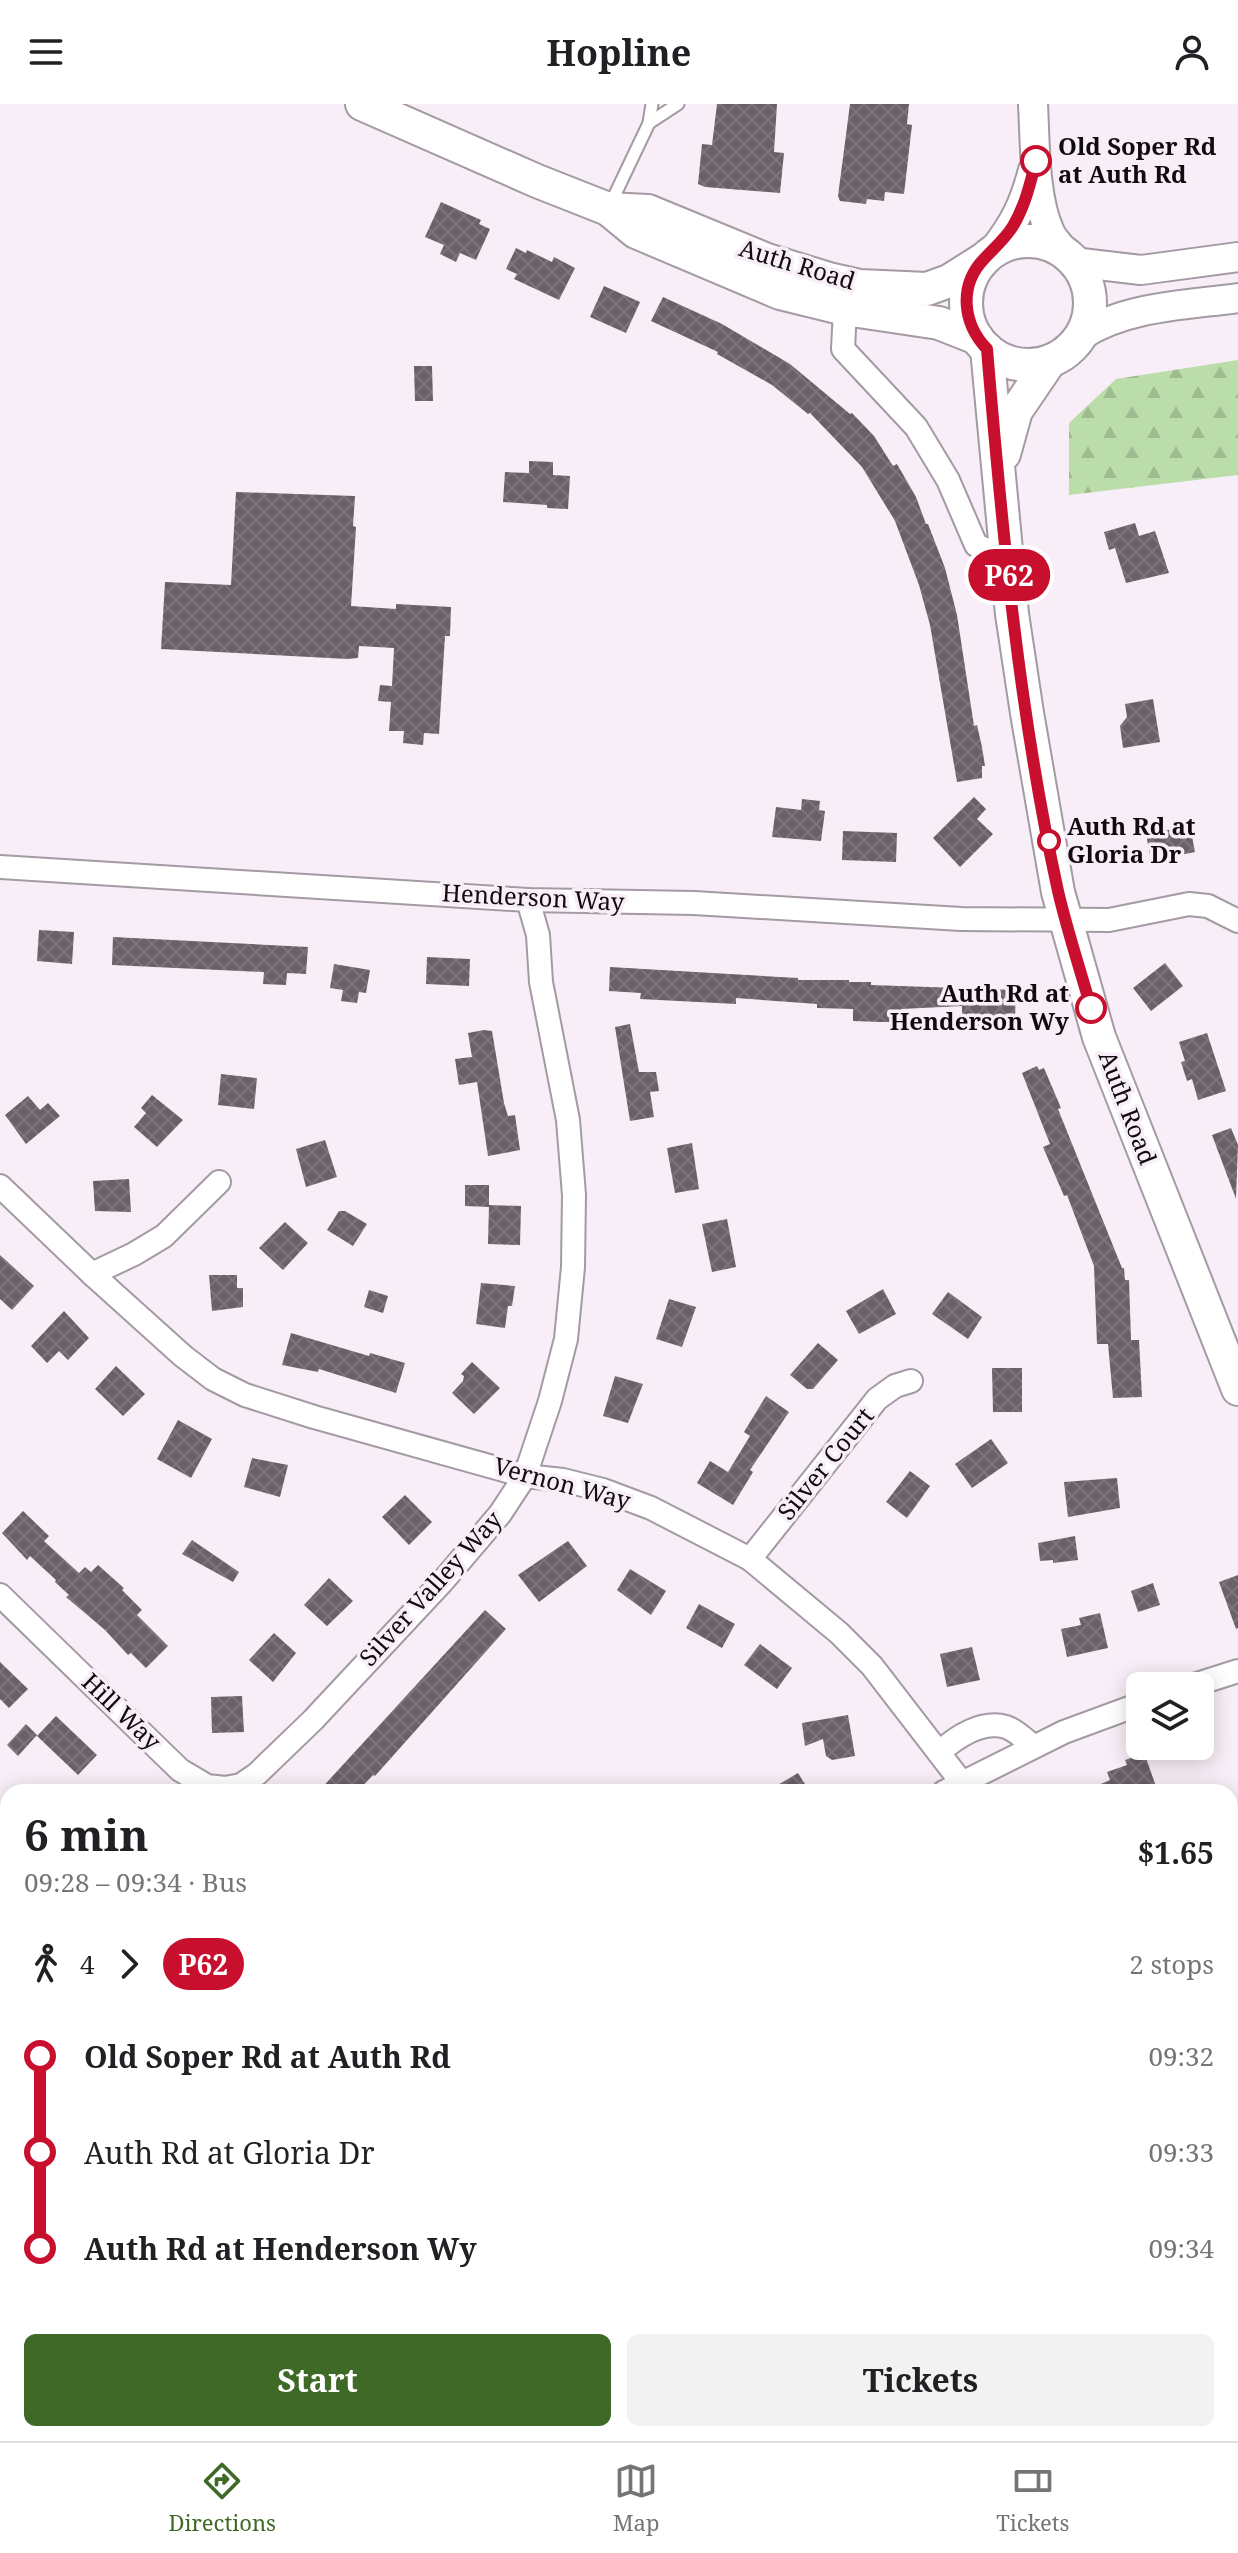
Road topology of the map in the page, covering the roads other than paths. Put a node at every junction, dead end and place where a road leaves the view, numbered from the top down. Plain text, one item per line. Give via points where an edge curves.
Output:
1 (362, 104) edge
2 (652, 104) edge
3 (678, 104) edge
4 (1033, 104) edge
5 (649, 123) junction
6 (1036, 161) junction
7 (608, 209) junction
8 (989, 255) junction
9 (1069, 257) junction
10 (1238, 257) edge
11 (1238, 298) edge
12 (845, 309) junction
13 (1082, 335) junction
14 (982, 344) junction
15 (1050, 361) junction
16 (1001, 485) junction
17 (1006, 550) junction
18 (0, 867) edge
19 (528, 900) junction
20 (1238, 921) edge
21 (1066, 922) junction
22 (219, 1182) dead end
23 (0, 1186) edge
24 (92, 1274) junction
25 (1229, 1337) edge
26 (911, 1381) dead end
27 (1238, 1389) edge
28 (525, 1476) junction
29 (750, 1559) junction
30 (0, 1595) edge
31 (1238, 1671) edge
32 (1214, 1679) edge
33 (1126, 1709) edge
34 (1033, 1746) junction
35 (940, 1752) junction
36 (257, 1774) joint
37 (204, 1784) edge
38 (242, 1784) edge
39 (956, 1784) edge
40 (968, 1784) edge

1 - 7 main road, Auth Road
2 - 5 lane
3 - 5 lane
4 - 6 street
5 - 7 lane
6 - 8 street via 1024,204
6 - 9 street via 1050,233
7 - 8 main road, Auth Road via 648,211 767,260 860,286 927,289
7 - 12 main road, Auth Road via 636,232 752,283
8 - 9 main road via 1029,240
8 - 14 main road via 974,272 967,297 969,323
9 - 10 street via 1141,270
9 - 13 main road via 1090,290 1090,313
11 - 13 street via 1127,315
12 - 14 main road, Auth Road via 939,323
12 - 17 street via 842,340 848,356 916,427 948,480 974,542
13 - 15 main road
14 - 15 main road via 1010,362
14 - 16 main road, Auth Road
15 - 16 main road, Auth Road via 1016,411 1005,444
16 - 17 main road, Auth Road
17 - 21 main road, Auth Road via 1027,713
18 - 19 street, Henderson Way
19 - 21 street, Henderson Way
19 - 28 street, Silver Valley Way via 568,1120 574,1195 566,1339
20 - 21 street, Henderson Way via 1208,906 1189,904 1138,916
21 - 25 main road, Auth Road via 1099,1037
22 - 24 street via 164,1236
23 - 24 street, Vernon Way
24 - 28 street, Vernon Way via 183,1356 245,1395
25 - 27 main road, Auth Road
26 - 29 street, Silver Court via 877,1399
28 - 29 street, Vernon Way via 563,1480 651,1508
28 - 36 street, Silver Valley Way via 442,1582
29 - 35 street, Vernon Way via 872,1666
30 - 37 street, Hill Way via 180,1770
31 - 32 street
33 - 34 street
34 - 35 street via 1015,1731 996,1726 961,1736
34 - 40 street
35 - 39 street, Vernon Way
36 - 38 street, Hill Way

